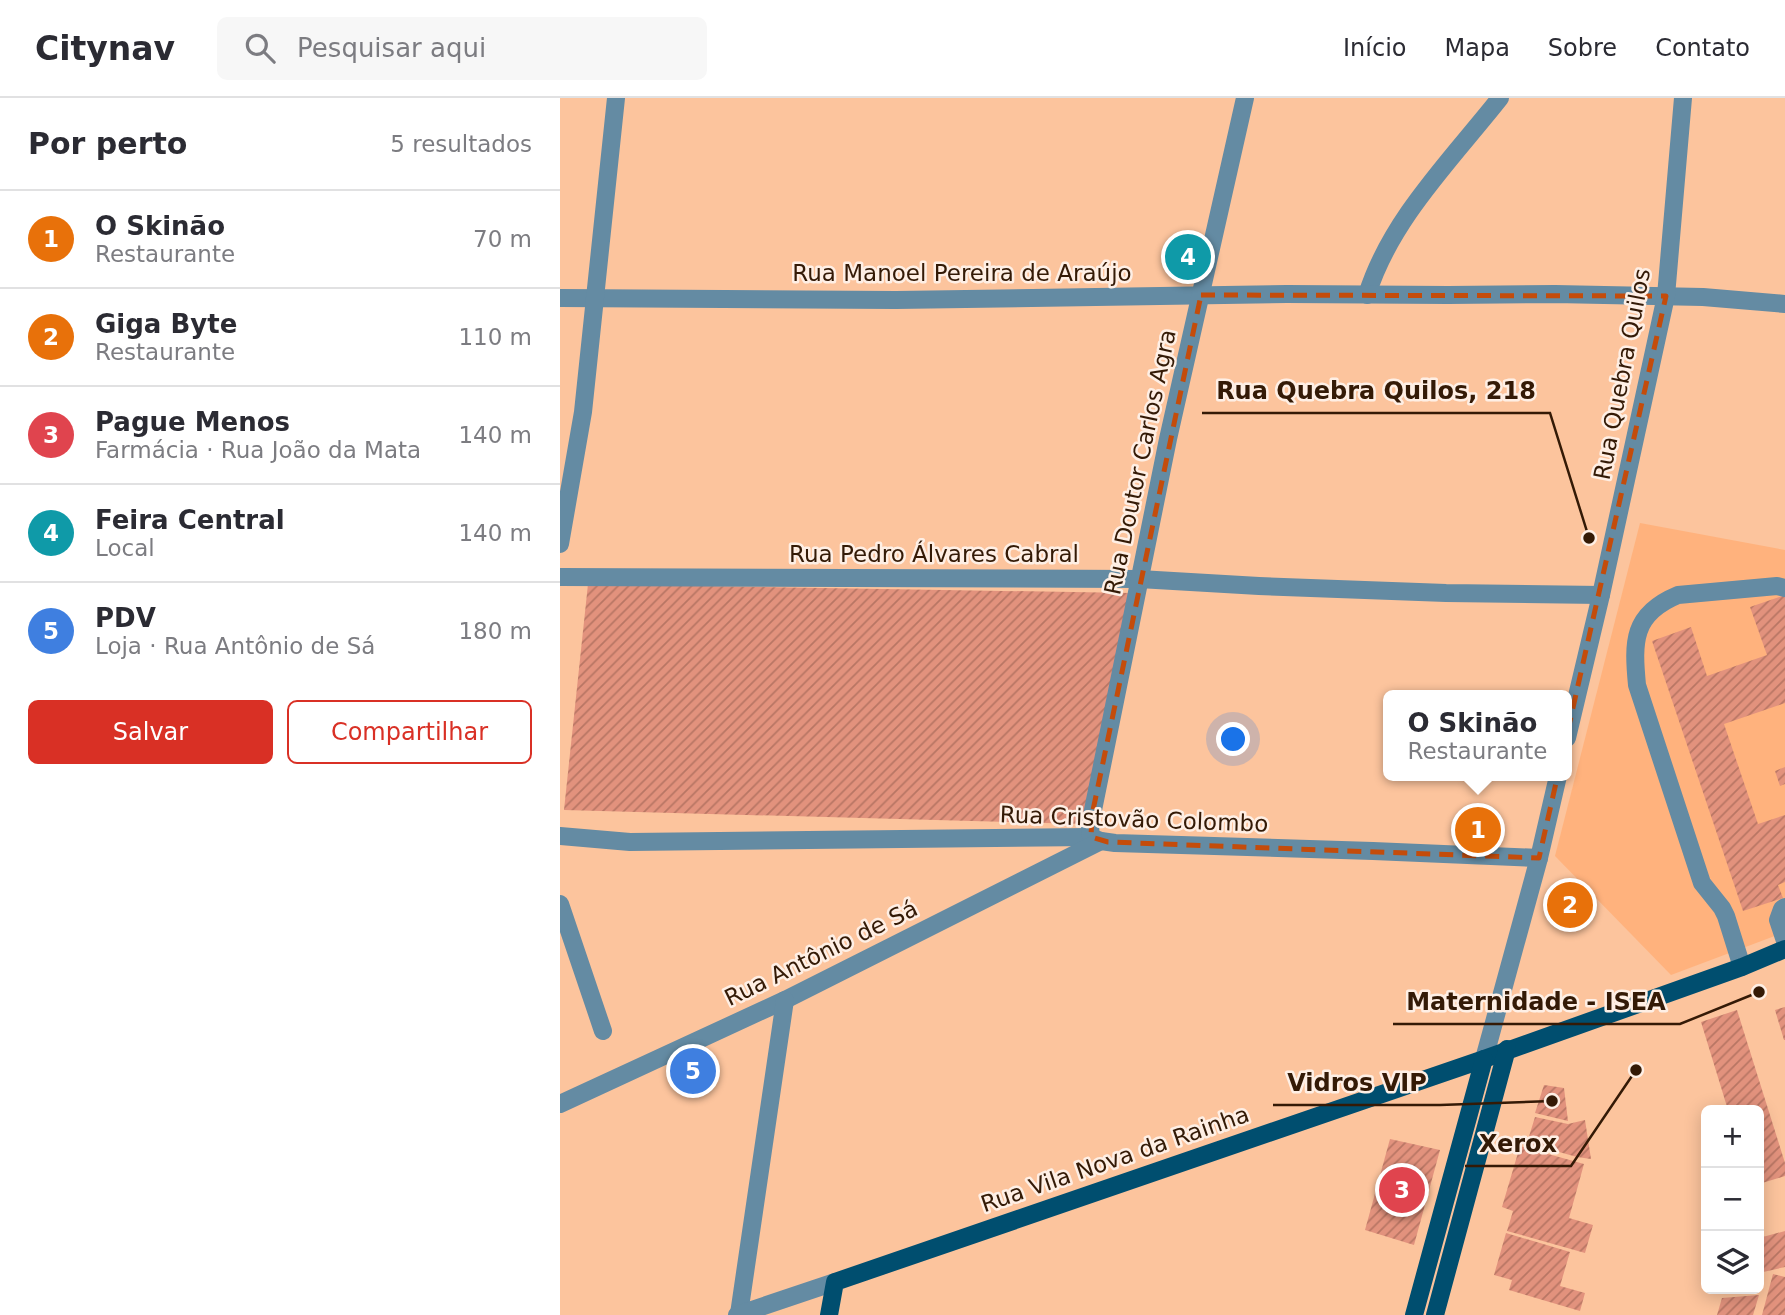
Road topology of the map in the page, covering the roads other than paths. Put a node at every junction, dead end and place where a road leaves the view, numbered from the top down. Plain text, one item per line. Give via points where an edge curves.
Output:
1 (616, 98) edge
2 (1245, 98) edge
3 (1500, 98) edge
4 (1683, 98) edge
5 (1202, 295) junction
6 (1367, 295) junction
7 (1666, 296) junction
8 (560, 298) edge
9 (596, 298) junction
10 (1785, 304) edge
11 (560, 544) edge
12 (560, 577) edge
13 (1139, 579) junction
14 (1785, 587) edge
15 (1601, 595) junction
16 (1572, 717) edge
17 (1557, 781) edge
18 (560, 836) edge
19 (1096, 839) junction
20 (1539, 858) junction
21 (560, 904) edge
22 (1785, 907) edge
23 (1784, 941) edge
24 (1740, 958) junction
25 (785, 1000) junction
26 (603, 1031) dead end
27 (1507, 1049) junction
28 (1484, 1059) junction
29 (560, 1104) edge
30 (835, 1282) junction
31 (738, 1315) edge
32 (830, 1315) edge
33 (1414, 1315) edge
34 (1435, 1315) edge

1 - 9 street
2 - 5 street, Rua Doutor Carlos Agra
3 - 6 street via 1402,223 1384,252
4 - 7 street, Rua Quebra Quilos
5 - 6 street, Rua Manoel Pereira de Araújo
5 - 9 street, Rua Manoel Pereira de Araújo
5 - 13 street, Rua Doutor Carlos Agra
6 - 7 street, Rua Manoel Pereira de Araújo
7 - 10 street, Rua Manoel Pereira de Araújo
7 - 15 street, Rua Quebra Quilos
8 - 9 street, Rua Manoel Pereira de Araújo
9 - 11 street via 583,412
12 - 13 street, Rua Pedro Álvares Cabral
13 - 15 street, Rua Pedro Álvares Cabral
13 - 19 street, Rua Doutor Carlos Agra via 1090,827
14 - 24 street via 1678,595 1651,610 1639,627 1634,652 1637,685 1702,883 1722,908
15 - 16 street, Rua Quebra Quilos
17 - 20 street
18 - 19 street, Rua Cristovão Colombo via 630,842
19 - 20 street, Rua Cristovão Colombo via 1177,846
19 - 25 street, Rua Antônio de Sá
20 - 28 street
21 - 26 street
22 - 23 street via 1778,920
23 - 24 main road, Rua Vila Nova da Rainha
24 - 27 main road, Rua Vila Nova da Rainha
25 - 29 street, Rua Antônio de Sá
25 - 31 street
27 - 28 main road, Rua Vila Nova da Rainha
27 - 34 main road
28 - 30 main road, Rua Vila Nova da Rainha
28 - 33 main road
30 - 31 street, Rua Vila Nova da Rainha
30 - 32 main road

